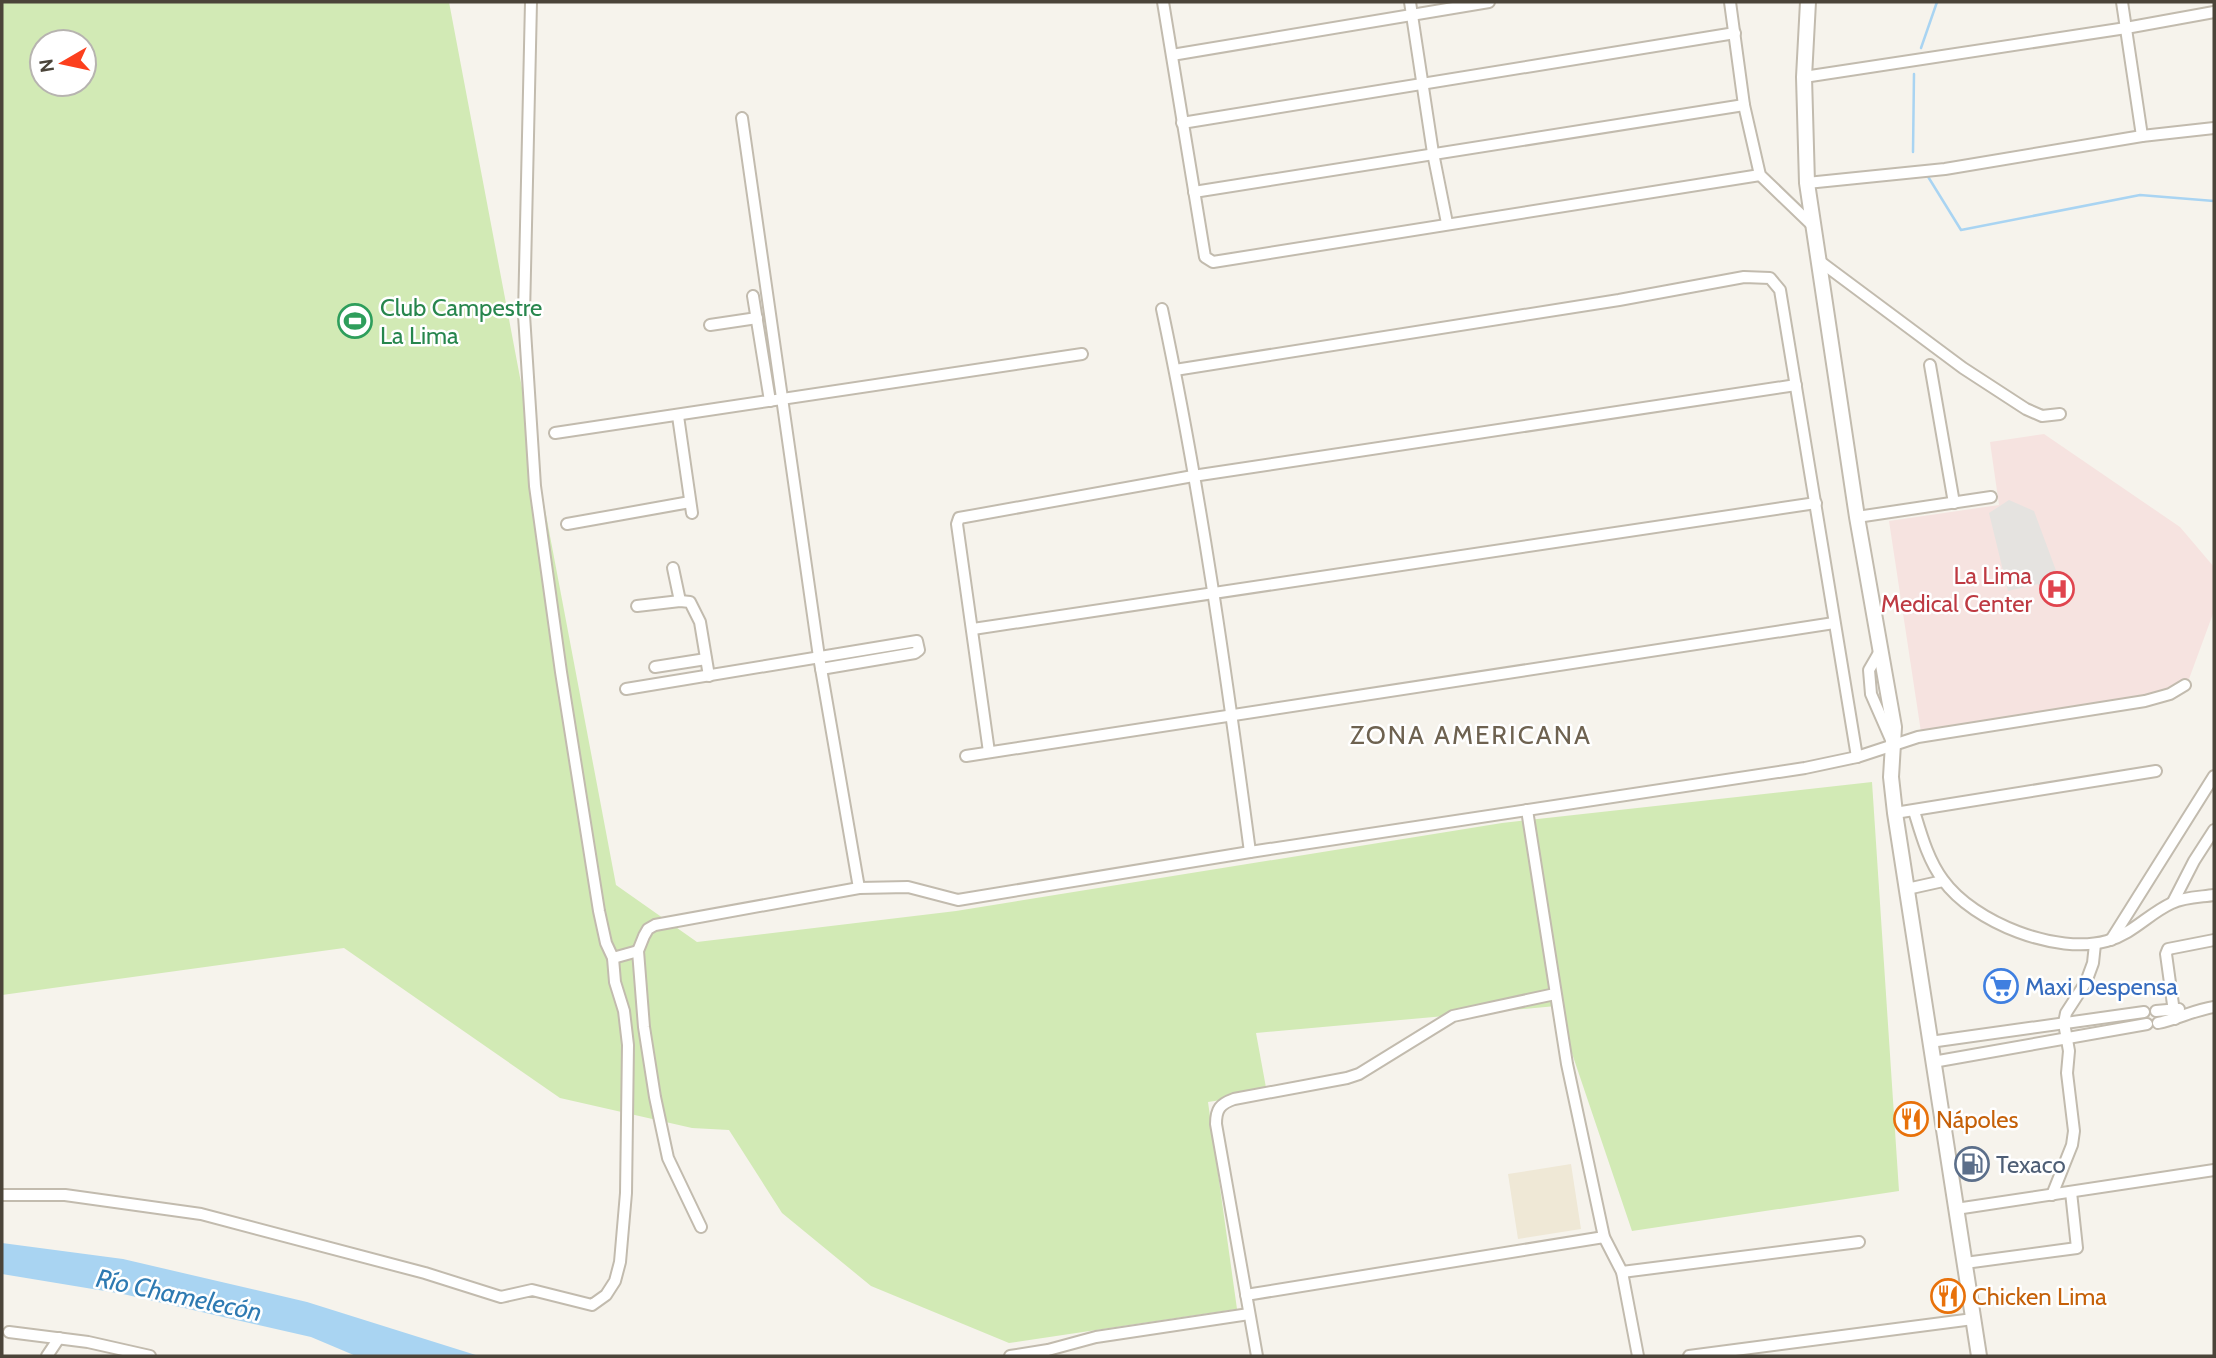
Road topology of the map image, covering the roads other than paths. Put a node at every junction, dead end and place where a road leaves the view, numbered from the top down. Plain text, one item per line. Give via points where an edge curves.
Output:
1 (531, 2) edge
2 (1163, 2) edge
3 (1410, 2) edge
4 (1489, 2) edge
5 (1730, 2) edge
6 (1808, 2) edge
7 (2122, 2) edge
8 (2214, 12) edge
9 (1412, 14) junction
10 (2126, 28) junction
11 (1735, 33) junction
12 (1172, 55) junction
13 (1804, 77) junction
14 (1422, 83) junction
15 (1744, 105) junction
16 (742, 118) dead end
17 (1182, 123) junction
18 (2214, 128) edge
19 (2142, 136) junction
20 (1433, 153) junction
21 (1760, 174) junction
22 (1807, 183) junction
23 (1194, 192) junction
24 (1447, 223) junction
25 (1814, 227) junction
26 (1818, 260) junction
27 (753, 296) dead end
28 (1162, 309) dead end
29 (757, 318) junction
30 (710, 325) dead end
31 (1082, 354) dead end
32 (1930, 365) dead end
33 (1175, 370) junction
34 (1796, 385) junction
35 (776, 400) junction
36 (2060, 414) dead end
37 (678, 415) junction
38 (555, 433) dead end
39 (1193, 476) junction
40 (1991, 498) dead end
41 (1816, 503) junction
42 (1954, 503) junction
43 (1857, 517) junction
44 (567, 524) dead end
45 (673, 568) dead end
46 (1212, 594) junction
47 (680, 601) junction
48 (637, 606) dead end
49 (1834, 623) junction
50 (973, 629) junction
51 (819, 657) junction
52 (706, 659) junction
53 (655, 667) dead end
54 (821, 669) junction
55 (709, 676) junction
56 (2185, 685) dead end
57 (626, 689) dead end
58 (1232, 715) junction
59 (1894, 745) junction
60 (989, 752) junction
61 (966, 755) dead end
62 (1857, 757) junction
63 (2156, 771) dead end
64 (2214, 776) edge
65 (1527, 810) junction
66 (1914, 811) junction
67 (1895, 813) junction
68 (2214, 830) edge
69 (1250, 852) junction
70 (1943, 881) junction
71 (859, 888) junction
72 (1906, 889) junction
73 (2214, 895) edge
74 (2173, 902) junction
75 (2110, 940) junction
76 (2214, 940) edge
77 (2095, 944) junction
78 (638, 951) junction
79 (613, 958) junction
80 (1555, 994) junction
81 (2214, 1007) edge
82 (2146, 1012) junction
83 (2174, 1014) junction
84 (2121, 1015) junction
85 (2064, 1023) junction
86 (2148, 1024) junction
87 (2123, 1028) junction
88 (1992, 1033) junction
89 (2065, 1038) junction
90 (1930, 1042) junction
91 (1995, 1051) junction
92 (1933, 1062) junction
93 (2214, 1170) edge
94 (2071, 1192) junction
95 (2, 1195) edge
96 (2052, 1195) junction
97 (1956, 1209) junction
98 (701, 1227) dead end
99 (1604, 1237) junction
100 (1859, 1242) dead end
101 (1965, 1262) junction
102 (1622, 1272) junction
103 (1246, 1295) junction
104 (1249, 1314) junction
105 (1973, 1319) junction
106 (9, 1332) dead end
107 (59, 1338) junction
108 (122, 1353) edge
109 (47, 1356) edge
110 (149, 1356) edge
111 (1010, 1356) edge
112 (1257, 1356) edge
113 (1638, 1356) edge
114 (1689, 1356) edge
115 (1979, 1356) edge

1 - 79 street via 524,315 535,486 599,911
2 - 12 street
3 - 9 street
4 - 9 street
5 - 11 street
6 - 13 street
7 - 10 street
8 - 10 street
9 - 12 street
9 - 14 street
10 - 13 street
10 - 19 street
11 - 14 street
11 - 15 street
12 - 17 street
13 - 22 street
14 - 17 street
14 - 20 street
15 - 20 street
15 - 21 street
16 - 35 street
17 - 23 street
18 - 19 street
19 - 22 street via 1945,169
20 - 23 street
20 - 24 street
21 - 24 street
21 - 25 street
22 - 25 street
23 - 24 street via 1205,257 1213,262
25 - 26 street
26 - 36 street via 2026,409 2042,416
26 - 43 street
27 - 29 street
28 - 33 street
29 - 30 street
29 - 35 street
31 - 35 street
32 - 42 street
33 - 34 street via 1757,277 1770,278 1780,290
33 - 39 street
34 - 39 street
34 - 41 street
35 - 37 street
35 - 51 street
37 - 38 street
37 - 44 street via 691,508
39 - 46 street
39 - 50 street via 959,518
40 - 42 street
41 - 46 street
41 - 49 street
42 - 43 street
43 - 59 street
45 - 47 street
46 - 50 street
46 - 58 street
47 - 48 street
47 - 52 street via 690,602 700,622
49 - 58 street
49 - 62 street
50 - 60 street
51 - 54 street
51 - 54 street via 918,643 915,653
51 - 55 street
52 - 53 street
52 - 55 street
54 - 71 street
55 - 57 street
56 - 59 street via 2145,701 1918,737
58 - 60 street
58 - 69 street
59 - 62 street
59 - 67 street
60 - 61 street
62 - 65 street
63 - 66 street
64 - 75 street
65 - 69 street
65 - 80 street
66 - 67 street
66 - 70 street
67 - 72 street
68 - 74 street
69 - 71 street via 958,900 908,887
70 - 72 street
70 - 77 street via 1991,919 2029,936 2073,945
71 - 78 street via 655,925 648,929
72 - 90 street
73 - 74 street
74 - 75 street via 2132,931
75 - 77 street
76 - 83 street via 2168,949
77 - 85 street via 2086,982
78 - 79 street
78 - 98 street via 644,1027 668,1158
79 - 95 street via 628,1045 626,1193 618,1273 606,1295 592,1305 532,1290 500,1297 201,1214 65,1195
80 - 99 street
80 - 103 street via 1453,1016 1347,1078 1224,1102 1216,1110 1216,1124
81 - 83 street
82 - 83 street
82 - 84 street
82 - 86 street
83 - 86 street
84 - 85 street
84 - 87 street
85 - 88 street
85 - 89 street
86 - 87 street
87 - 89 street
88 - 90 street
88 - 91 street
89 - 91 street
89 - 96 street via 2073,1145
90 - 92 street
91 - 92 street
92 - 97 street
93 - 94 street
94 - 96 street
94 - 101 street via 2077,1248
96 - 97 street
97 - 101 street
99 - 102 street
99 - 103 street
100 - 102 street
101 - 105 street
102 - 113 street
103 - 104 street
104 - 111 street via 1096,1337
104 - 112 street
105 - 114 street
105 - 115 street
106 - 107 street
107 - 108 street
107 - 109 street
108 - 110 street

